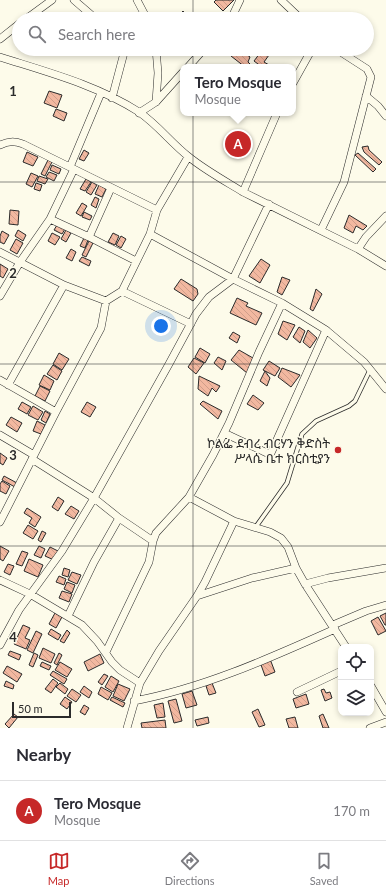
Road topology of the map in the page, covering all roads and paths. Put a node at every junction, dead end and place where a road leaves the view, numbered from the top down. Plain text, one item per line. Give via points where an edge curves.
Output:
1 (52, 0) edge
2 (74, 0) edge
3 (137, 0) edge
4 (240, 0) edge
5 (281, 0) edge
6 (36, 12) edge
7 (88, 12) edge
8 (143, 12) edge
9 (234, 12) edge
10 (293, 12) edge
11 (12, 30) edge
12 (0, 39) edge
13 (123, 56) edge
14 (157, 56) edge
15 (198, 56) edge
16 (308, 56) edge
17 (347, 56) edge
18 (0, 57) edge
19 (191, 64) edge
20 (180, 75) edge
21 (296, 78) edge
22 (102, 93) junction
23 (366, 96) junction
24 (112, 98) junction
25 (156, 102) junction
26 (139, 113) junction
27 (276, 116) edge
28 (386, 116) edge
29 (0, 145) edge
30 (188, 157) junction
31 (72, 168) junction
32 (112, 188) junction
33 (243, 192) junction
34 (269, 204) junction
35 (157, 210) junction
36 (386, 216) edge
37 (50, 219) junction
38 (321, 230) junction
39 (150, 234) junction
40 (90, 237) junction
41 (358, 249) junction
42 (0, 252) edge
43 (136, 261) junction
44 (20, 262) junction
45 (386, 266) edge
46 (233, 279) junction
47 (64, 285) junction
48 (122, 291) junction
49 (0, 296) edge
50 (106, 301) junction
51 (282, 303) junction
52 (191, 324) junction
53 (326, 330) junction
54 (370, 370) junction
55 (0, 380) edge
56 (8, 384) junction
57 (386, 389) edge
58 (56, 412) junction
59 (224, 433) junction
60 (0, 436) edge
61 (33, 457) junction
62 (189, 497) junction
63 (94, 498) junction
64 (0, 504) edge
65 (7, 508) junction
66 (119, 518) junction
67 (234, 521) junction
68 (0, 522) edge
69 (255, 528) junction
70 (153, 541) junction
71 (296, 568) junction
72 (386, 568) edge
73 (0, 580) edge
74 (305, 584) junction
75 (30, 594) junction
76 (197, 596) junction
77 (386, 605) edge
78 (68, 616) junction
79 (334, 627) junction
80 (344, 644) edge
81 (0, 645) edge
82 (106, 652) junction
83 (338, 672) edge
84 (140, 683) junction
85 (374, 691) edge
86 (297, 692) dead end
87 (134, 701) junction
88 (386, 712) edge
89 (386, 722) edge
90 (127, 728) edge
91 (370, 728) edge

1 - 6 street
2 - 7 street
3 - 8 street
4 - 9 street
5 - 10 street
11 - 12 street
13 - 24 street
14 - 25 street
15 - 19 street
16 - 21 street
17 - 23 street via 368,70 370,77
18 - 22 street
20 - 25 street
22 - 24 street
22 - 31 street
23 - 28 street
23 - 38 street via 344,182
24 - 26 street
25 - 26 street
26 - 30 street
27 - 33 street
29 - 31 street via 14,141
30 - 33 street
30 - 35 street
31 - 32 street
31 - 37 street
32 - 35 street
32 - 40 street
33 - 34 street
34 - 38 street
34 - 46 street
35 - 39 street
36 - 41 street
37 - 40 street
37 - 44 street
38 - 41 street
39 - 43 street
39 - 46 street
40 - 43 street
41 - 45 street
42 - 44 street
43 - 48 street
44 - 47 street
44 - 49 street
46 - 51 street
46 - 52 street via 201,305
47 - 50 street
47 - 56 street
48 - 50 street
48 - 52 street
50 - 58 street via 101,328
51 - 53 street
51 - 59 street
52 - 63 street
53 - 54 street
53 - 59 street via 271,453
54 - 57 street
54 - 69 lane via 355,402 316,420 302,434 287,483
55 - 56 street
56 - 58 street
58 - 61 street
59 - 62 street
60 - 61 street
61 - 63 street
61 - 65 street
62 - 67 street
62 - 70 street via 162,526
63 - 66 street
63 - 75 street via 62,551
64 - 65 street
65 - 68 street
66 - 70 street
66 - 78 street
67 - 69 street
67 - 76 street
69 - 71 street via 281,538 288,547
70 - 82 street via 150,562
71 - 74 street
71 - 76 street via 252,578
72 - 74 street
73 - 75 street
74 - 79 street
75 - 78 street
75 - 81 street via 18,610
76 - 84 street
77 - 79 street via 366,611
78 - 82 street via 90,632
79 - 80 street
79 - 87 street via 277,655 212,680 172,693
82 - 84 street via 120,670
83 - 86 street
84 - 87 street
85 - 88 street
87 - 90 street
89 - 91 street

